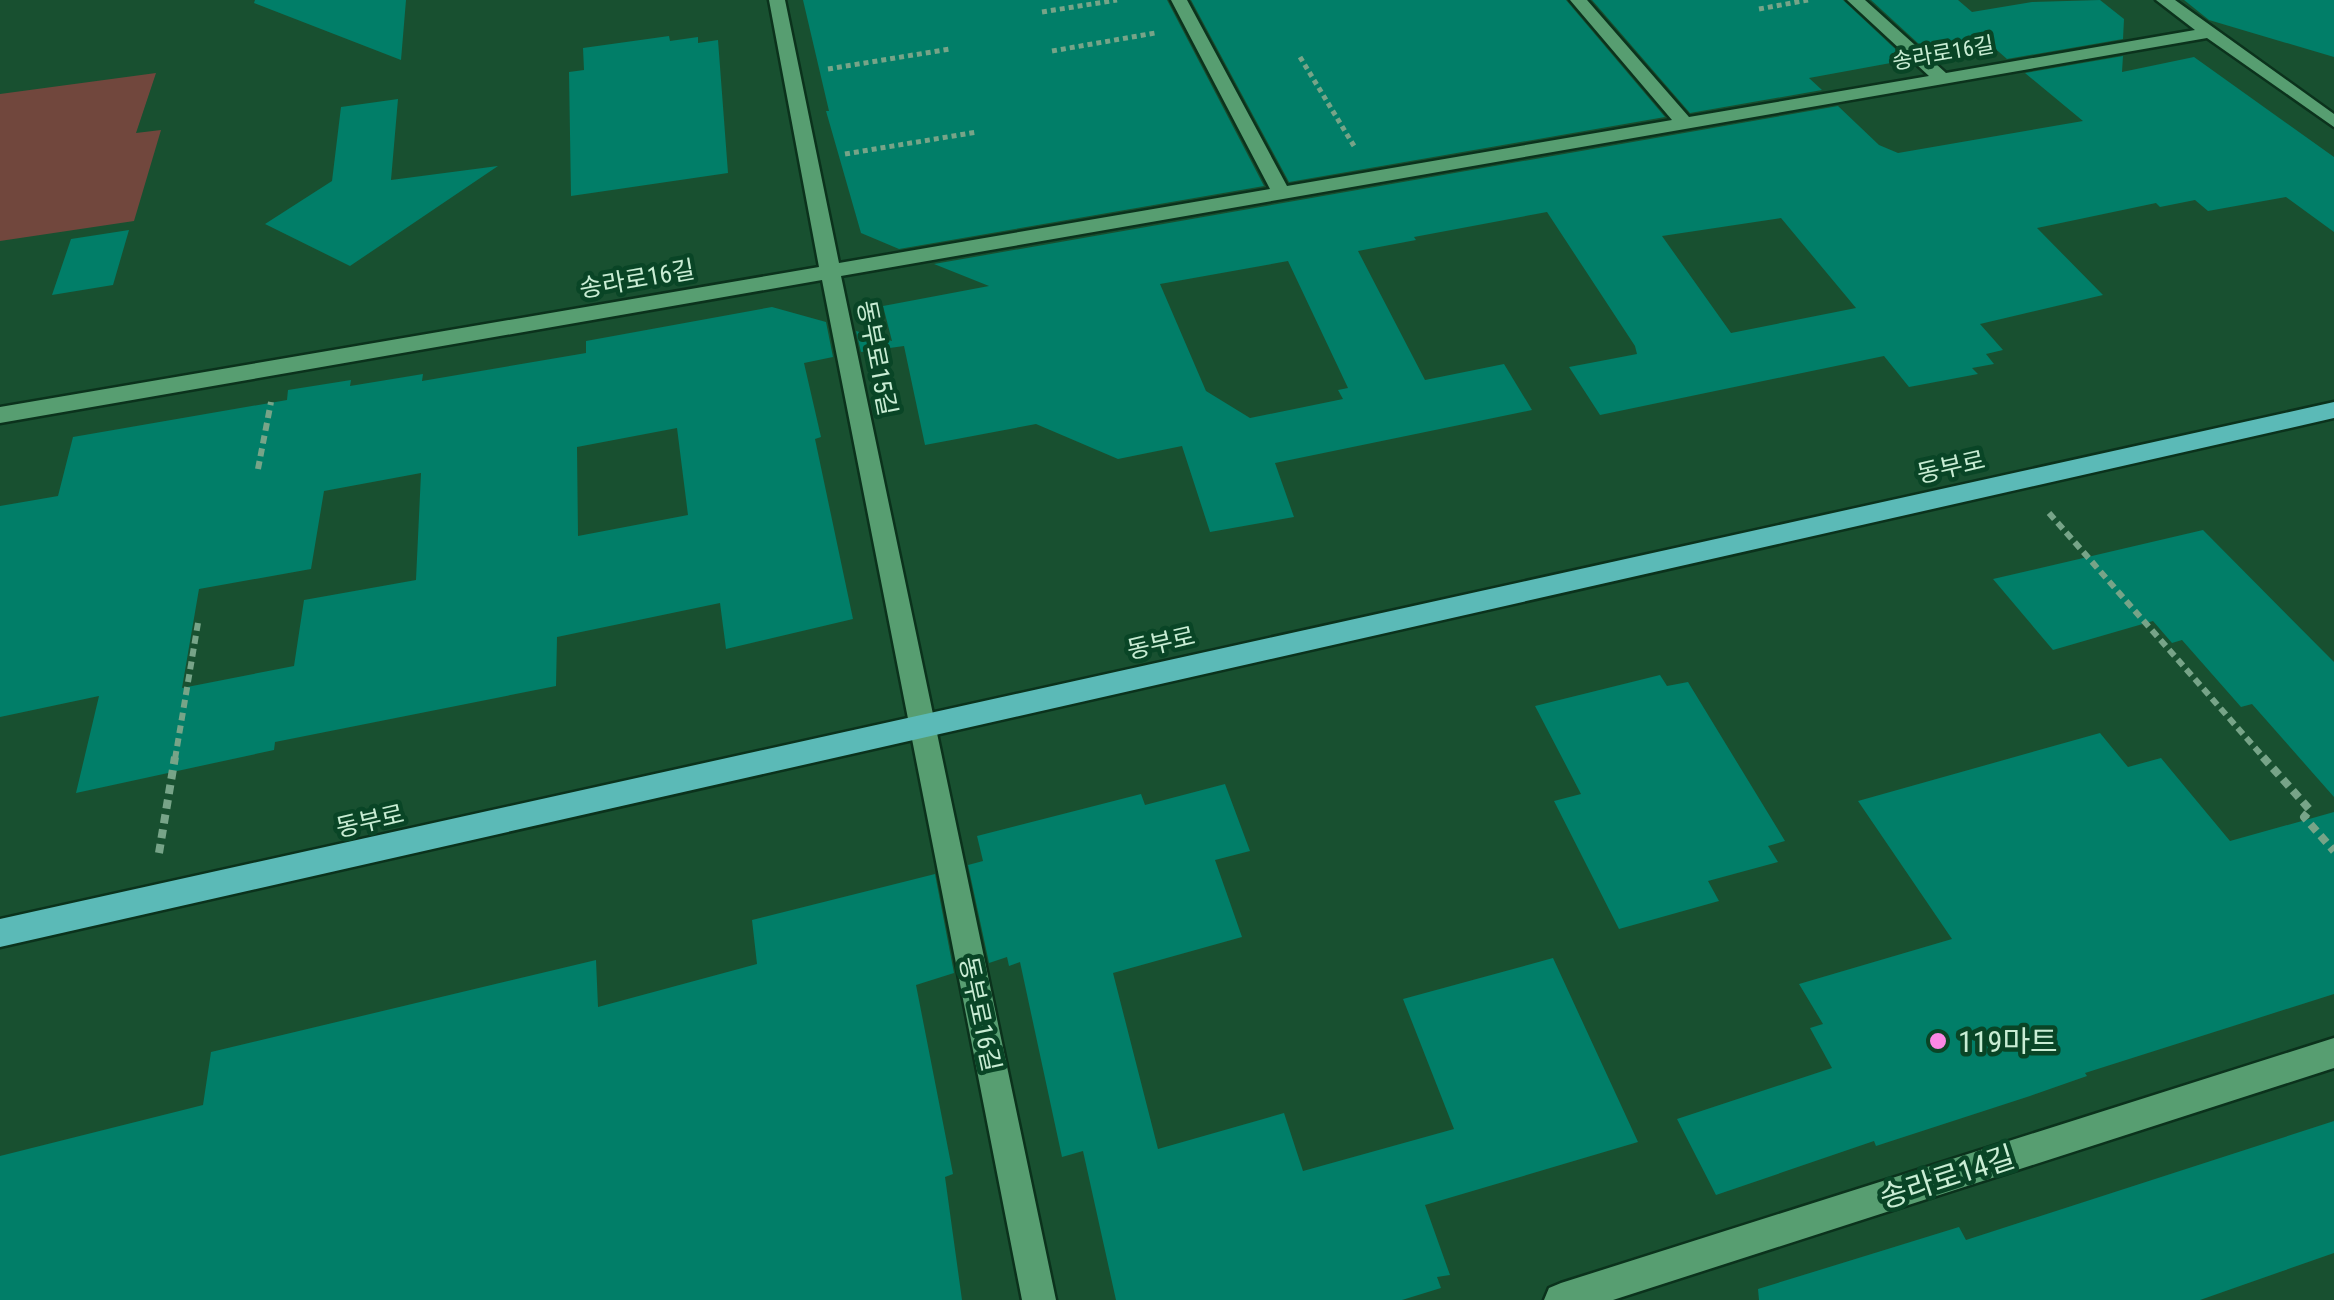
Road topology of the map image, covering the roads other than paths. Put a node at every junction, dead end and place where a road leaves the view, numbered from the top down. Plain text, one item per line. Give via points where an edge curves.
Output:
1 (777, 0) edge
2 (1179, 0) edge
3 (1578, 0) edge
4 (1854, 0) edge
5 (2164, 0) edge
6 (2209, 33) junction
7 (1940, 78) junction
8 (2334, 122) edge
9 (1685, 124) junction
10 (1282, 194) junction
11 (832, 270) junction
12 (2334, 410) edge
13 (0, 415) edge
14 (920, 727) junction
15 (0, 934) edge
16 (2334, 1053) edge
17 (1039, 1300) edge
18 (1560, 1300) edge

1 - 11 street, 동부로15길
2 - 10 street
3 - 9 street
4 - 7 street
5 - 6 street
6 - 7 street, 송라로16길
6 - 8 street
7 - 9 street, 송라로16길
9 - 10 street, 송라로16길
10 - 11 street, 송라로16길
11 - 13 street, 송라로16길
11 - 14 street, 동부로15길
12 - 14 main road, 동부로
14 - 15 main road, 동부로
14 - 17 street, 동부로16길
16 - 18 street, 송라로14길

